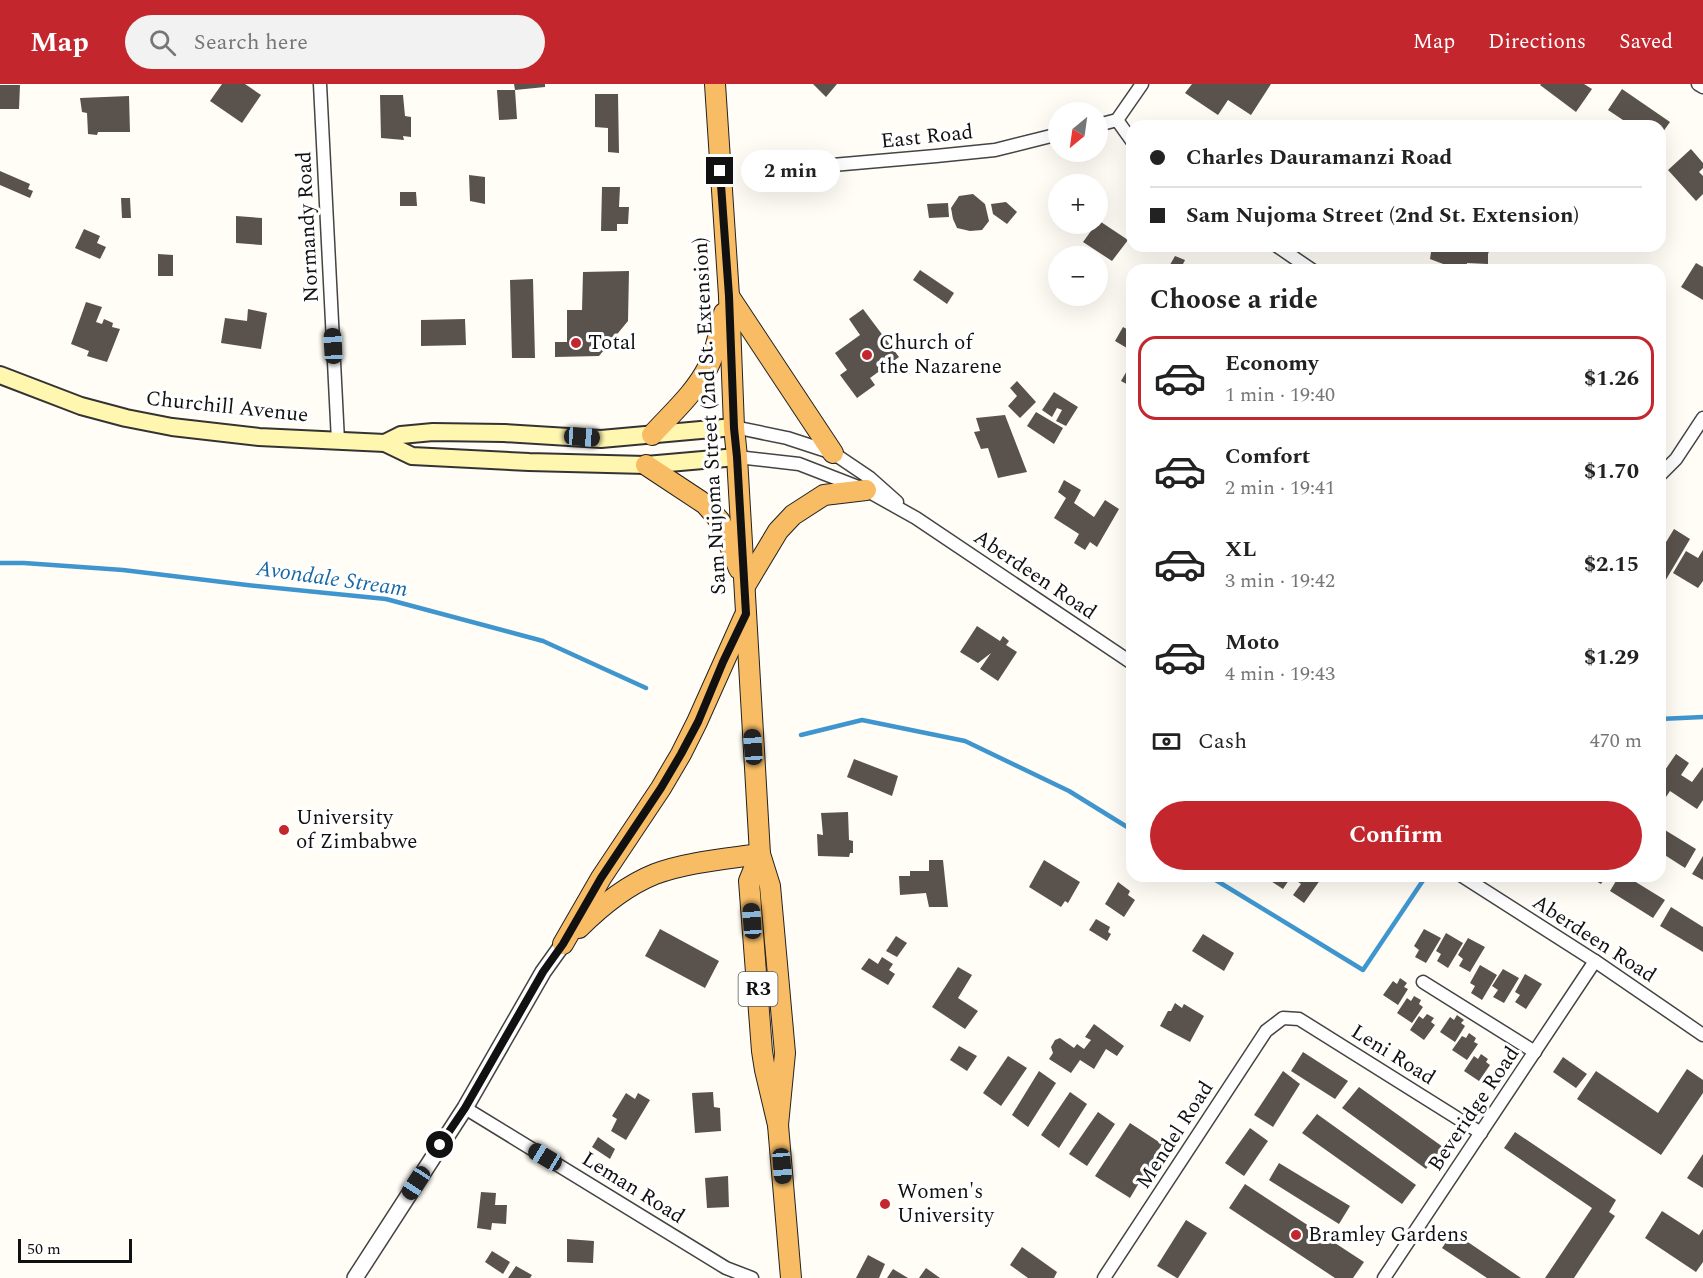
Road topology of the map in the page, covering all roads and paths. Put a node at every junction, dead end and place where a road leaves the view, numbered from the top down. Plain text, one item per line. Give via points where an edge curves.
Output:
1 (320, 84) edge
2 (715, 84) edge
3 (1142, 84) edge
4 (1698, 84) edge
5 (1703, 87) edge
6 (1117, 120) junction
7 (1108, 122) edge
8 (1126, 133) edge
9 (1048, 137) edge
10 (798, 168) dead end
11 (1286, 252) edge
12 (1303, 264) edge
13 (729, 296) junction
14 (0, 375) edge
15 (1703, 418) edge
16 (734, 428) junction
17 (652, 435) junction
18 (338, 441) junction
19 (385, 443) junction
20 (833, 453) junction
21 (737, 457) junction
22 (646, 465) junction
23 (1666, 470) edge
24 (866, 490) junction
25 (916, 519) junction
26 (745, 586) junction
27 (746, 614) junction
28 (1126, 659) edge
29 (760, 854) junction
30 (1471, 882) edge
31 (563, 944) junction
32 (1595, 961) junction
33 (1423, 982) dead end
34 (1283, 1018) joint
35 (1703, 1035) edge
36 (1535, 1052) junction
37 (465, 1108) junction
38 (1481, 1133) junction
39 (355, 1278) edge
40 (752, 1278) edge
41 (791, 1278) edge
42 (1104, 1278) edge
43 (1384, 1278) edge

1 - 18 street, Normandy Road
2 - 13 highway, Sam Nujoma Street (2nd St. Extension) / R3
3 - 6 street
4 - 5 street
6 - 7 street
6 - 8 street
9 - 10 street, East Road via 995,150
11 - 12 street
13 - 16 highway, Sam Nujoma Street (2nd St. Extension) / R3
13 - 17 highway via 710,366
13 - 20 highway
14 - 18 main road, Churchill Avenue via 81,406 172,427
15 - 23 street
16 - 17 main road, Churchill Avenue
16 - 20 street, Aberdeen Road via 787,438
16 - 21 highway, Sam Nujoma Street (2nd St. Extension) / R3
17 - 19 main road, Churchill Avenue via 601,439 433,432 401,435
18 - 19 main road, Churchill Avenue
19 - 22 main road, Churchill Avenue via 412,456 433,458
20 - 25 street, Aberdeen Road via 870,478
21 - 22 main road, Churchill Avenue
21 - 24 street, Aberdeen Road via 799,464
21 - 26 highway, Sam Nujoma Street (2nd St. Extension) / R3
22 - 26 highway via 705,504 720,521
24 - 25 street, Aberdeen Road
24 - 26 highway via 824,495 793,515 778,531
25 - 28 street, Aberdeen Road
26 - 27 highway, Sam Nujoma Street (2nd St. Extension) / R3
27 - 29 highway, Sam Nujoma Street (2nd St. Extension) / R3
27 - 31 highway via 681,754
29 - 31 highway via 655,874 612,898
29 - 41 highway, Sam Nujoma Street (2nd St. Extension) / R3 via 749,881 762,1051 778,1125
30 - 32 street, Aberdeen Road
31 - 37 street
32 - 35 street, Aberdeen Road
32 - 36 street, Beveridge Road
33 - 36 street
34 - 38 street, Leni Road via 1299,1019
34 - 42 street, Mendel Road via 1266,1030
36 - 38 street, Beveridge Road
37 - 39 street
37 - 40 street, Leman Road via 726,1268
38 - 43 street, Beveridge Road

